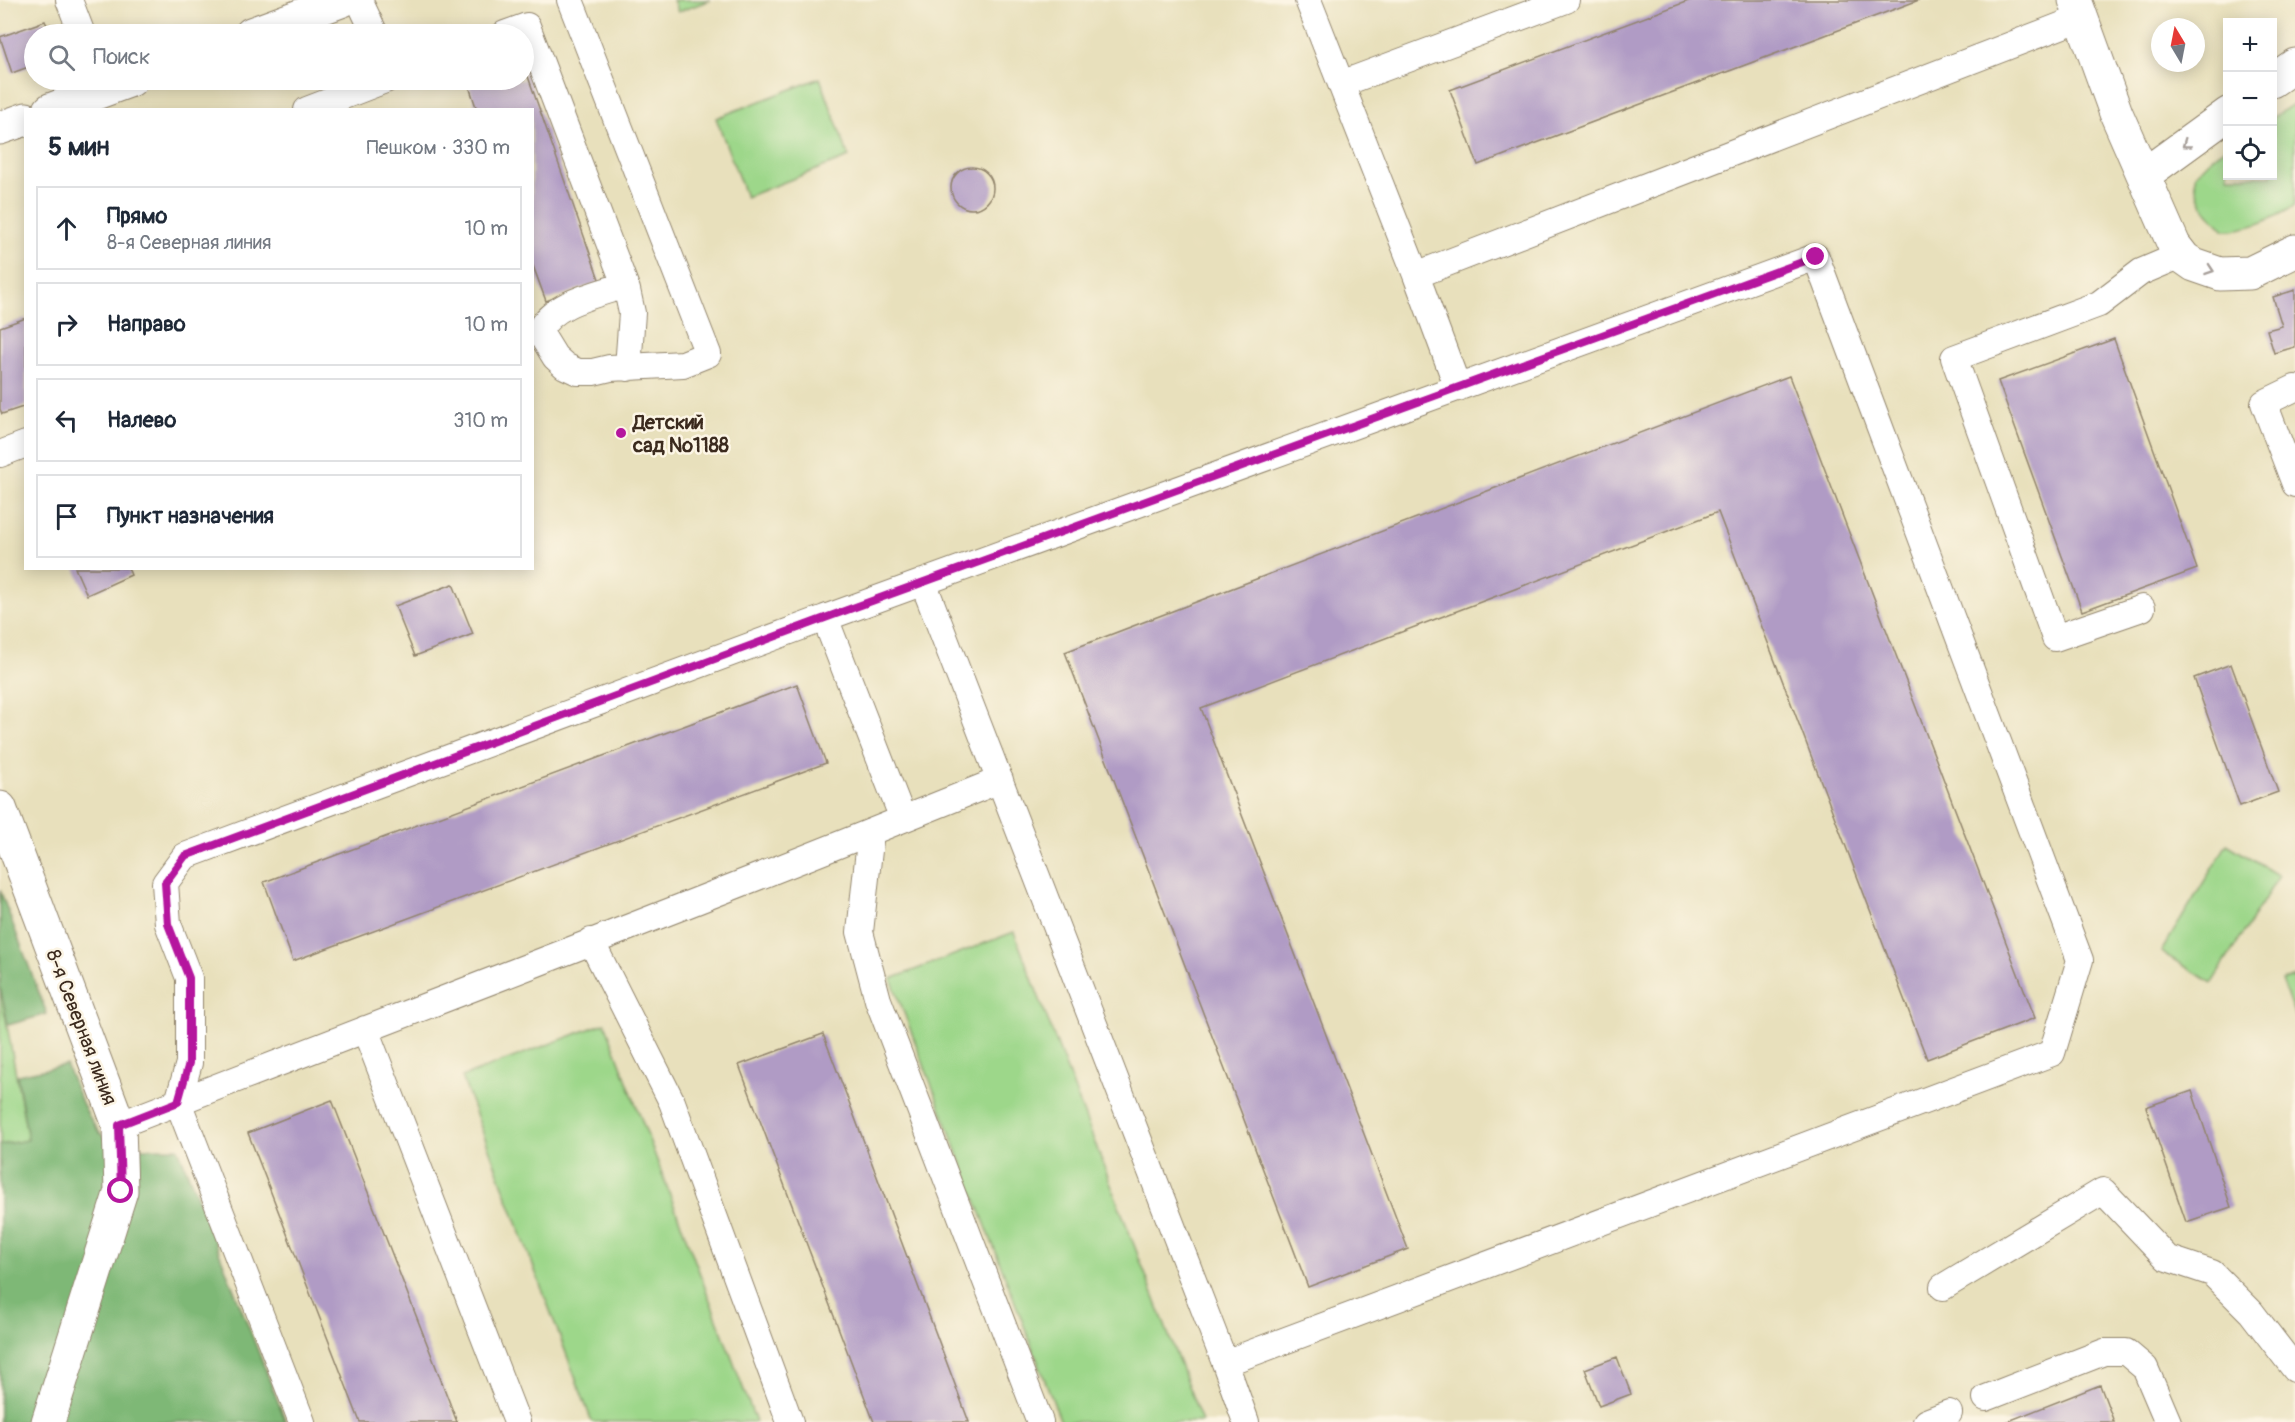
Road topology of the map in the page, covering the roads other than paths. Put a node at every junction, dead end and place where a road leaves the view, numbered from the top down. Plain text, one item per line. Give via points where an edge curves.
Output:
1 (69, 0) edge
2 (343, 0) edge
3 (359, 0) edge
4 (570, 0) edge
5 (1308, 0) edge
6 (1566, 0) edge
7 (2078, 9) edge
8 (78, 24) edge
9 (278, 24) edge
10 (370, 24) edge
11 (534, 44) edge
12 (2295, 65) edge
13 (2277, 78) edge
14 (1341, 84) junction
15 (95, 90) edge
16 (359, 90) edge
17 (55, 108) edge
18 (312, 108) edge
19 (2223, 118) edge
20 (24, 120) edge
21 (0, 128) edge
22 (2144, 175) junction
23 (2295, 252) edge
24 (2181, 255) junction
25 (1416, 275) junction
26 (625, 285) junction
27 (536, 332) edge
28 (628, 368) junction
29 (1458, 388) junction
30 (2295, 388) edge
31 (24, 445) edge
32 (0, 454) edge
33 (2295, 484) edge
34 (923, 582) junction
35 (2142, 608) dead end
36 (825, 618) junction
37 (1000, 780) junction
38 (0, 808) edge
39 (903, 819) junction
40 (871, 832) junction
41 (591, 941) junction
42 (365, 1029) junction
43 (178, 1102) junction
44 (119, 1125) junction
45 (1943, 1287) dead end
46 (1225, 1364) junction
47 (2295, 1369) edge
48 (1986, 1398) dead end
49 (48, 1422) edge
50 (302, 1422) edge
51 (517, 1422) edge
52 (790, 1422) edge
53 (1040, 1422) edge
54 (1246, 1422) edge
55 (2168, 1422) edge

1 - 8 lane
2 - 9 street
3 - 10 lane
4 - 28 lane via 708,354 683,364
5 - 14 lane
6 - 14 lane
7 - 22 street
7 - 25 lane
11 - 26 lane
12 - 13 street
14 - 25 lane
15 - 17 street
16 - 18 lane
19 -> 22 street
20 - 21 street
22 - 24 street
24 -> 23 street via 2194,265 2220,274 2250,273
24 - 35 lane via 2141,272 2099,304 1954,358 2055,638
25 - 29 lane
26 - 27 lane via 560,309 545,319
26 - 28 lane via 632,313
27 - 28 lane via 555,357 578,372
29 - 34 lane
29 - 46 lane via 1816,257 2080,960 2052,1053
30 - 33 lane via 2264,403
31 - 32 lane
34 - 36 lane
34 - 37 lane
36 - 39 lane
36 - 43 lane via 185,856 165,883 168,924 189,978 189,1063
37 - 39 lane
37 - 46 lane
38 - 44 street, 8-я Северная линия
39 - 40 lane
40 - 41 lane
40 - 53 lane via 860,932 878,1000
41 - 42 lane
41 - 52 lane via 672,1102
42 - 43 lane
42 - 51 lane
43 - 44 lane
43 - 50 lane
44 - 49 street, 8-я Северная линия via 121,1191
45 - 47 lane via 2103,1191 2167,1258 2212,1273 2252,1312
46 - 54 lane
48 - 55 lane via 2104,1352 2126,1352 2145,1368

